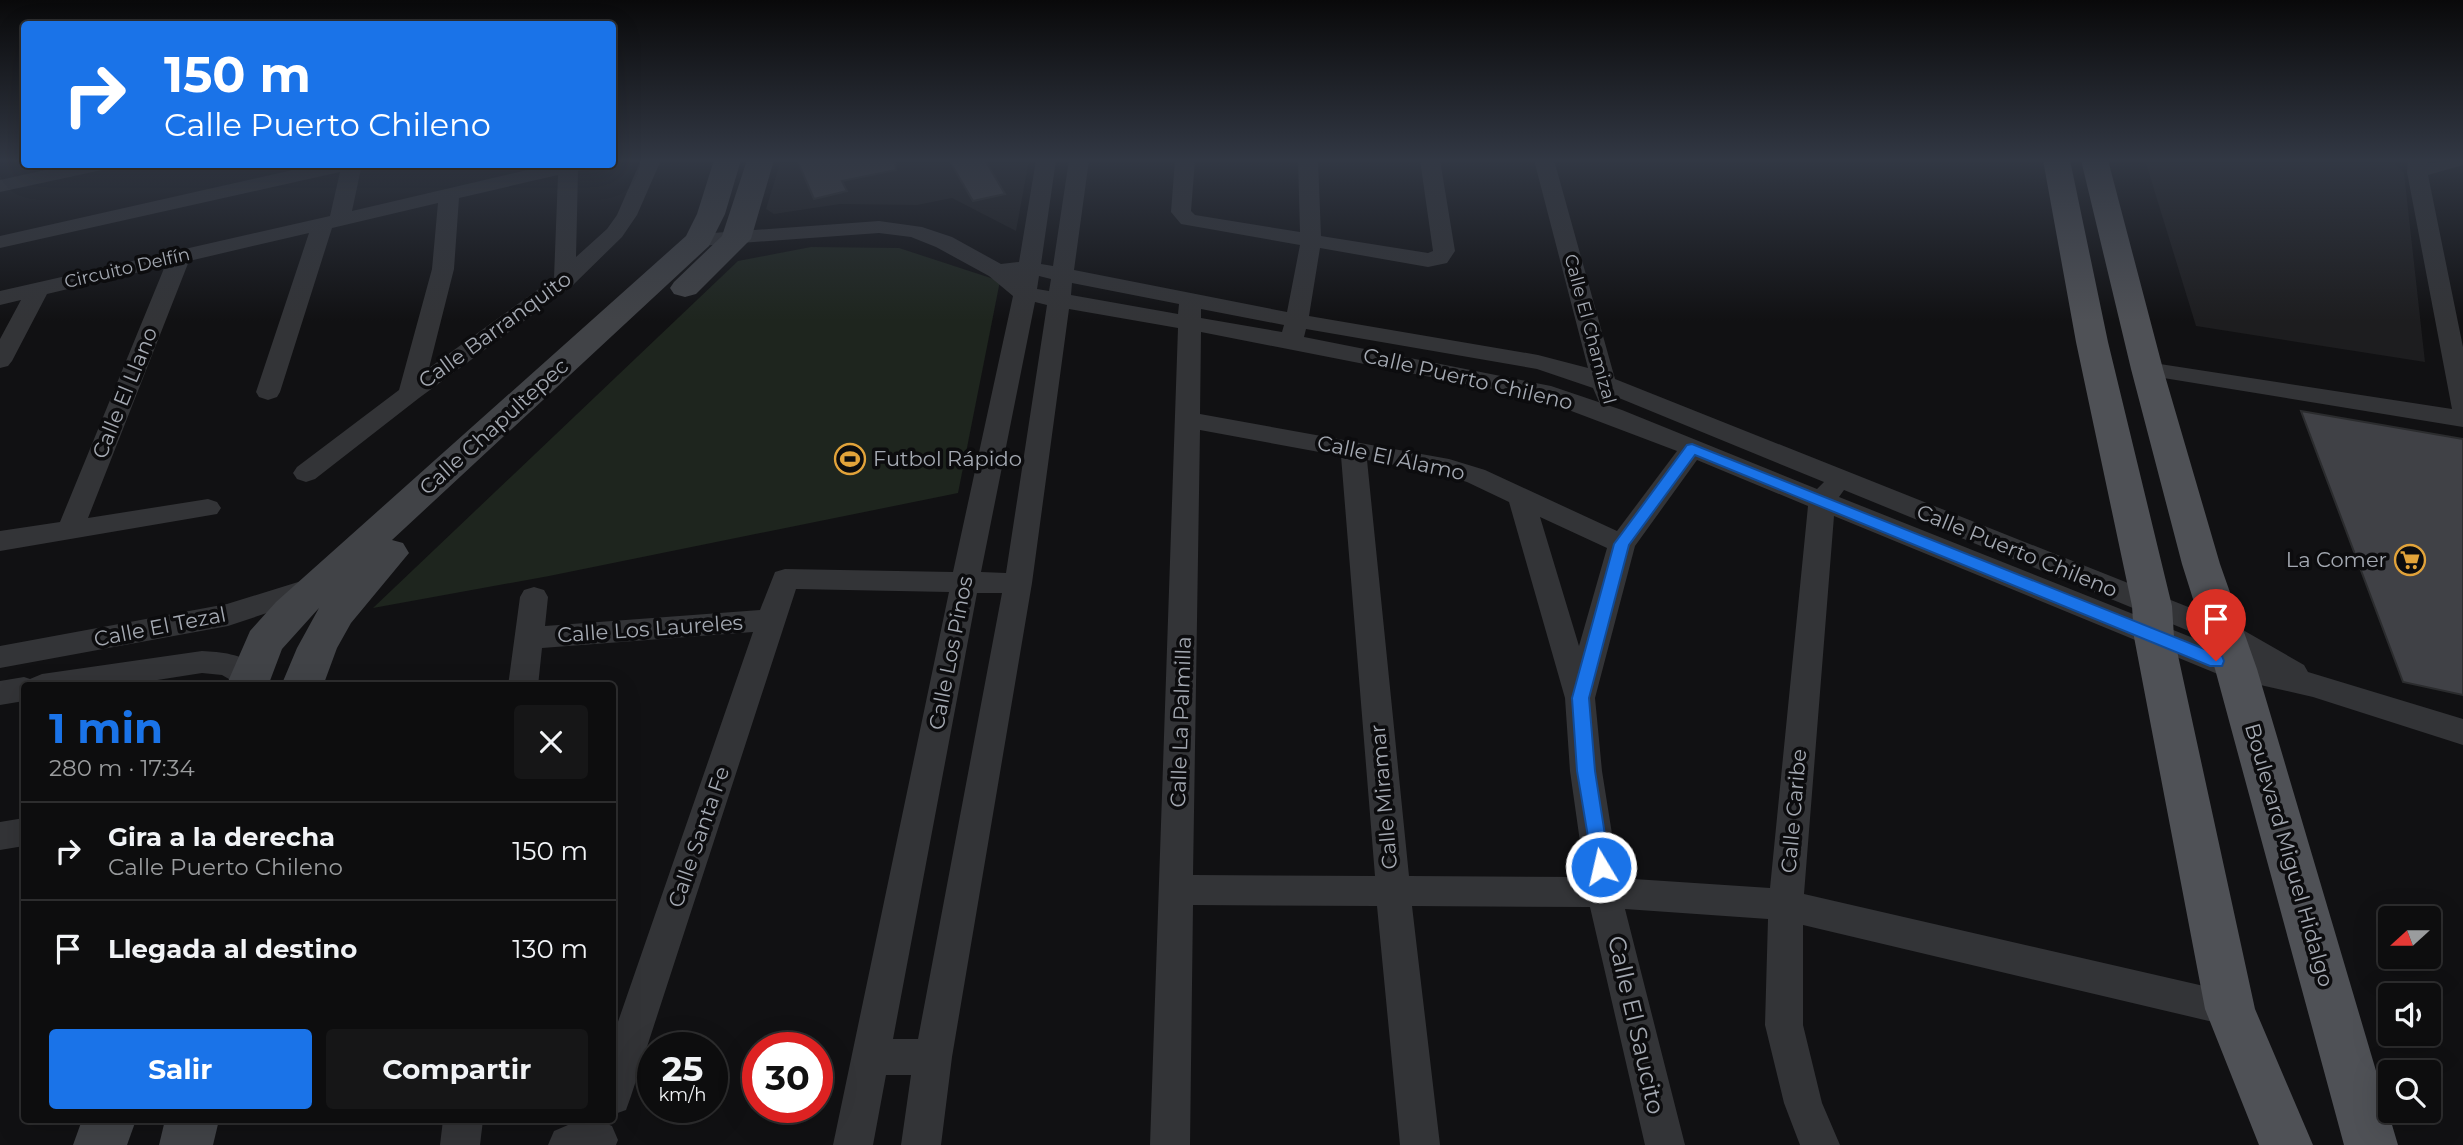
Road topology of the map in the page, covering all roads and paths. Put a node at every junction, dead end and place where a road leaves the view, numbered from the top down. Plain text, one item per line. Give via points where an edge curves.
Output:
1 (128, 213) edge
2 (334, 213) edge
3 (364, 213) edge
4 (448, 213) edge
5 (570, 213) edge
6 (628, 213) edge
7 (711, 213) edge
8 (744, 213) edge
9 (1038, 213) edge
10 (1072, 213) edge
11 (1182, 213) edge
12 (1310, 213) edge
13 (1438, 213) edge
14 (1559, 213) edge
15 (2066, 213) edge
16 (2107, 213) edge
17 (2426, 213) edge
18 (332, 220) junction
19 (736, 239) junction
20 (699, 240) junction
21 (1311, 241) junction
22 (0, 242) edge
23 (2072, 243) junction
24 (2116, 251) junction
25 (180, 256) junction
26 (565, 280) junction
27 (1027, 281) junction
28 (38, 289) junction
29 (1061, 289) junction
30 (0, 298) edge
31 (1189, 311) junction
32 (1294, 331) junction
33 (0, 361) edge
34 (2147, 369) junction
35 (1605, 384) junction
36 (268, 392) dead end
37 (410, 393) junction
38 (2463, 407) edge
39 (1613, 416) junction
40 (2463, 419) edge
41 (1189, 420) junction
42 (1353, 449) junction
43 (1692, 449) junction
44 (306, 473) dead end
45 (1830, 490) junction
46 (1521, 497) junction
47 (208, 508) dead end
48 (70, 530) junction
49 (0, 541) edge
50 (1622, 544) junction
51 (965, 582) junction
52 (1018, 583) junction
53 (317, 586) junction
54 (534, 597) dead end
55 (772, 620) junction
56 (2153, 621) junction
57 (529, 638) junction
58 (2231, 651) junction
59 (0, 657) edge
60 (69, 682) edge
61 (248, 682) edge
62 (304, 682) edge
63 (524, 682) edge
64 (21, 690) edge
65 (0, 693) edge
66 (1580, 698) junction
67 (2463, 732) edge
68 (21, 832) edge
69 (0, 836) edge
70 (1176, 890) junction
71 (1392, 891) junction
72 (1604, 891) junction
73 (1786, 905) junction
74 (2230, 1009) junction
75 (871, 1057) junction
76 (933, 1057) junction
77 (616, 1084) edge
78 (108, 1123) edge
79 (191, 1123) edge
80 (463, 1123) edge
81 (100, 1145) edge
82 (186, 1145) edge
83 (460, 1145) edge
84 (853, 1145) edge
85 (921, 1145) edge
86 (1170, 1145) edge
87 (1420, 1145) edge
88 (1665, 1145) edge
89 (1820, 1145) edge
90 (2286, 1145) edge
91 (2371, 1145) edge

1 - 22 street
2 - 18 street
3 - 18 street, Circuito Delfín
4 - 37 street via 443,269
5 - 26 street
6 - 26 street, Calle Barranquito via 615,233
7 - 20 street, Calle Chapultepec
8 - 19 street
9 - 27 street, Calle Los Pinos
10 - 29 street
11 - 21 street via 1188,220
12 - 21 street
13 - 21 street via 1444,251 1439,258
14 - 35 street, Calle El Chamizal
15 - 23 main road
16 - 24 main road, Boulevard Miguel Hidalgo
17 - 38 street
18 - 25 street, Circuito Delfín
18 - 36 street
19 - 20 street, Calle Puerto Chileno
19 - 27 street, Calle Puerto Chileno via 879,227 915,231
19 - 62 street, Calle Chapultepec via 363,577 337,609
20 - 53 street, Calle Chapultepec
21 - 32 street
23 - 24 main road
23 - 56 main road
24 - 34 main road, Boulevard Miguel Hidalgo
25 - 28 street, Circuito Delfín
25 - 48 street, Calle El Llano
26 - 37 street, Calle Barranquito
27 - 29 street, Calle Puerto Chileno
27 - 51 street, Calle Los Pinos
28 - 30 street, Circuito Delfín
28 - 33 street
29 - 31 street, Calle Puerto Chileno
29 - 52 street
31 - 32 street, Calle Puerto Chileno
31 - 41 street, Calle La Palmilla
32 - 35 street, Calle Puerto Chileno via 1538,362
32 - 39 street, Calle Puerto Chileno via 1542,391
34 - 40 street
34 - 58 main road, Boulevard Miguel Hidalgo
35 - 39 street, Calle El Chamizal
35 - 45 street, Calle Puerto Chileno
37 - 44 street, Calle Barranquito
39 - 43 street, Calle Puerto Chileno
41 - 42 street, Calle El Álamo
41 - 70 street, Calle La Palmilla
42 - 46 street, Calle El Álamo via 1440,465
42 - 71 street, Calle Miramar
43 - 45 street, Calle Puerto Chileno
43 - 50 street, Calle El Saucito
45 - 56 street, Calle Puerto Chileno
45 - 73 street, Calle Caribe
46 - 50 street, Calle El Álamo
46 - 66 street, Calle El Saucito
47 - 48 street
48 - 49 street
50 - 66 street, Calle El Saucito
51 - 52 street
51 - 55 street, Calle Santa Fe via 785,579
51 - 75 street, Calle Los Pinos
52 - 76 street
53 - 59 street, Calle El Tezal via 228,615
53 - 61 street, Calle Chapultepec via 264,642
54 - 57 street
55 - 57 street, Calle Los Laureles
55 - 77 street, Calle Santa Fe
56 - 58 street, Calle Puerto Chileno
56 - 74 main road
57 - 63 street
58 - 67 street, Calle Puerto Chileno via 2313,685
58 - 91 main road, Boulevard Miguel Hidalgo
60 - 61 street, Calle El Tezal via 202,662 228,664
64 - 65 street
66 - 72 street, Calle El Saucito
68 - 69 street
70 - 71 street
70 - 86 street, Calle La Palmilla
71 - 72 street
71 - 87 street, Calle Miramar
72 - 73 street
72 - 88 street, Calle El Saucito
73 - 74 street
73 - 89 street, Calle Caribe via 1784,1025 1803,1103
74 - 90 main road
75 - 76 street
75 - 84 street, Calle Los Pinos
76 - 85 street
78 - 81 street
79 - 82 street
80 - 83 street

